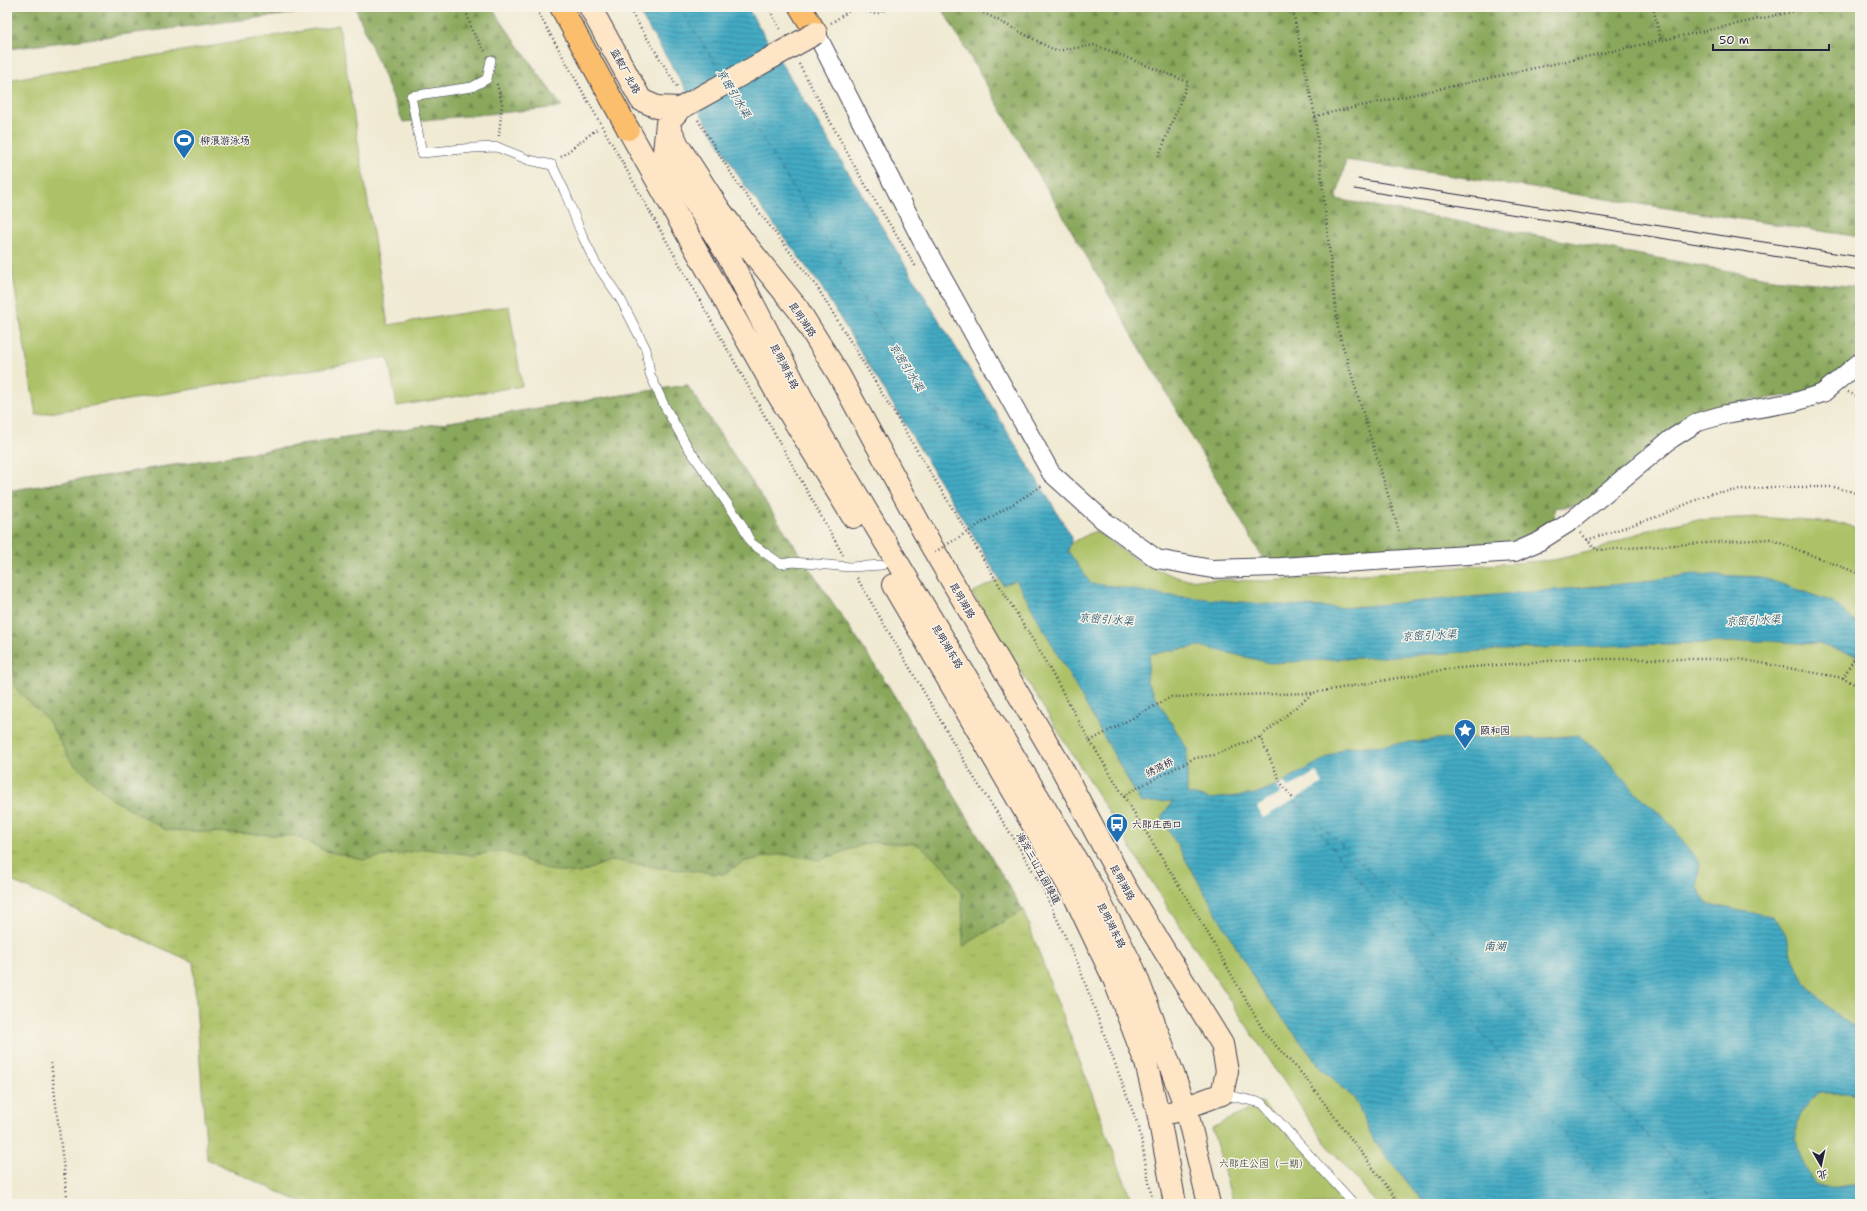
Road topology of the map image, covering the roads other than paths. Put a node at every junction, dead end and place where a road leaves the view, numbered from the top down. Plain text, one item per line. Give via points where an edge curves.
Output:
1 (561, 7) edge
2 (590, 7) edge
3 (800, 7) edge
4 (810, 7) edge
5 (816, 33) junction
6 (491, 60) dead end
7 (681, 109) junction
8 (628, 129) joint
9 (1860, 362) edge
10 (882, 565) junction
11 (1222, 1094) junction
12 (1186, 1108) junction
13 (1158, 1117) junction
14 (1175, 1204) edge
15 (1209, 1204) edge
16 (1354, 1204) edge

1 - 8 highway
2 - 7 main road, 蓝靛厂北路 via 642,100 657,107
3 - 5 highway
4 - 5 main road
5 - 7 main road, bridge
5 - 9 street via 922,240 1052,473 1103,520 1157,559 1212,569 1514,552 1540,541 1570,522 1671,439 1698,422 1823,394
6 - 10 lane via 486,80 472,87 411,96 422,153 497,147 529,160 552,165 596,262 621,300 646,349 650,374 664,405 687,446 741,523 751,543 781,564 792,562 850,567
7 - 11 main road, 昆明湖路 via 679,147 719,209 802,316 839,375 935,552 1060,765 1125,887 1222,1044 1226,1071
7 - 12 main road, 昆明湖东路 via 664,152 731,261 822,435 1094,890 1134,970
8 - 10 main road, 昆明湖东路 via 777,393
10 - 13 main road, 昆明湖东路 via 1075,897 1114,979 1146,1063
11 - 12 main road
11 - 16 lane via 1262,1103
12 - 13 main road
12 - 15 main road, 昆明湖东路
13 - 14 main road, 昆明湖东路

